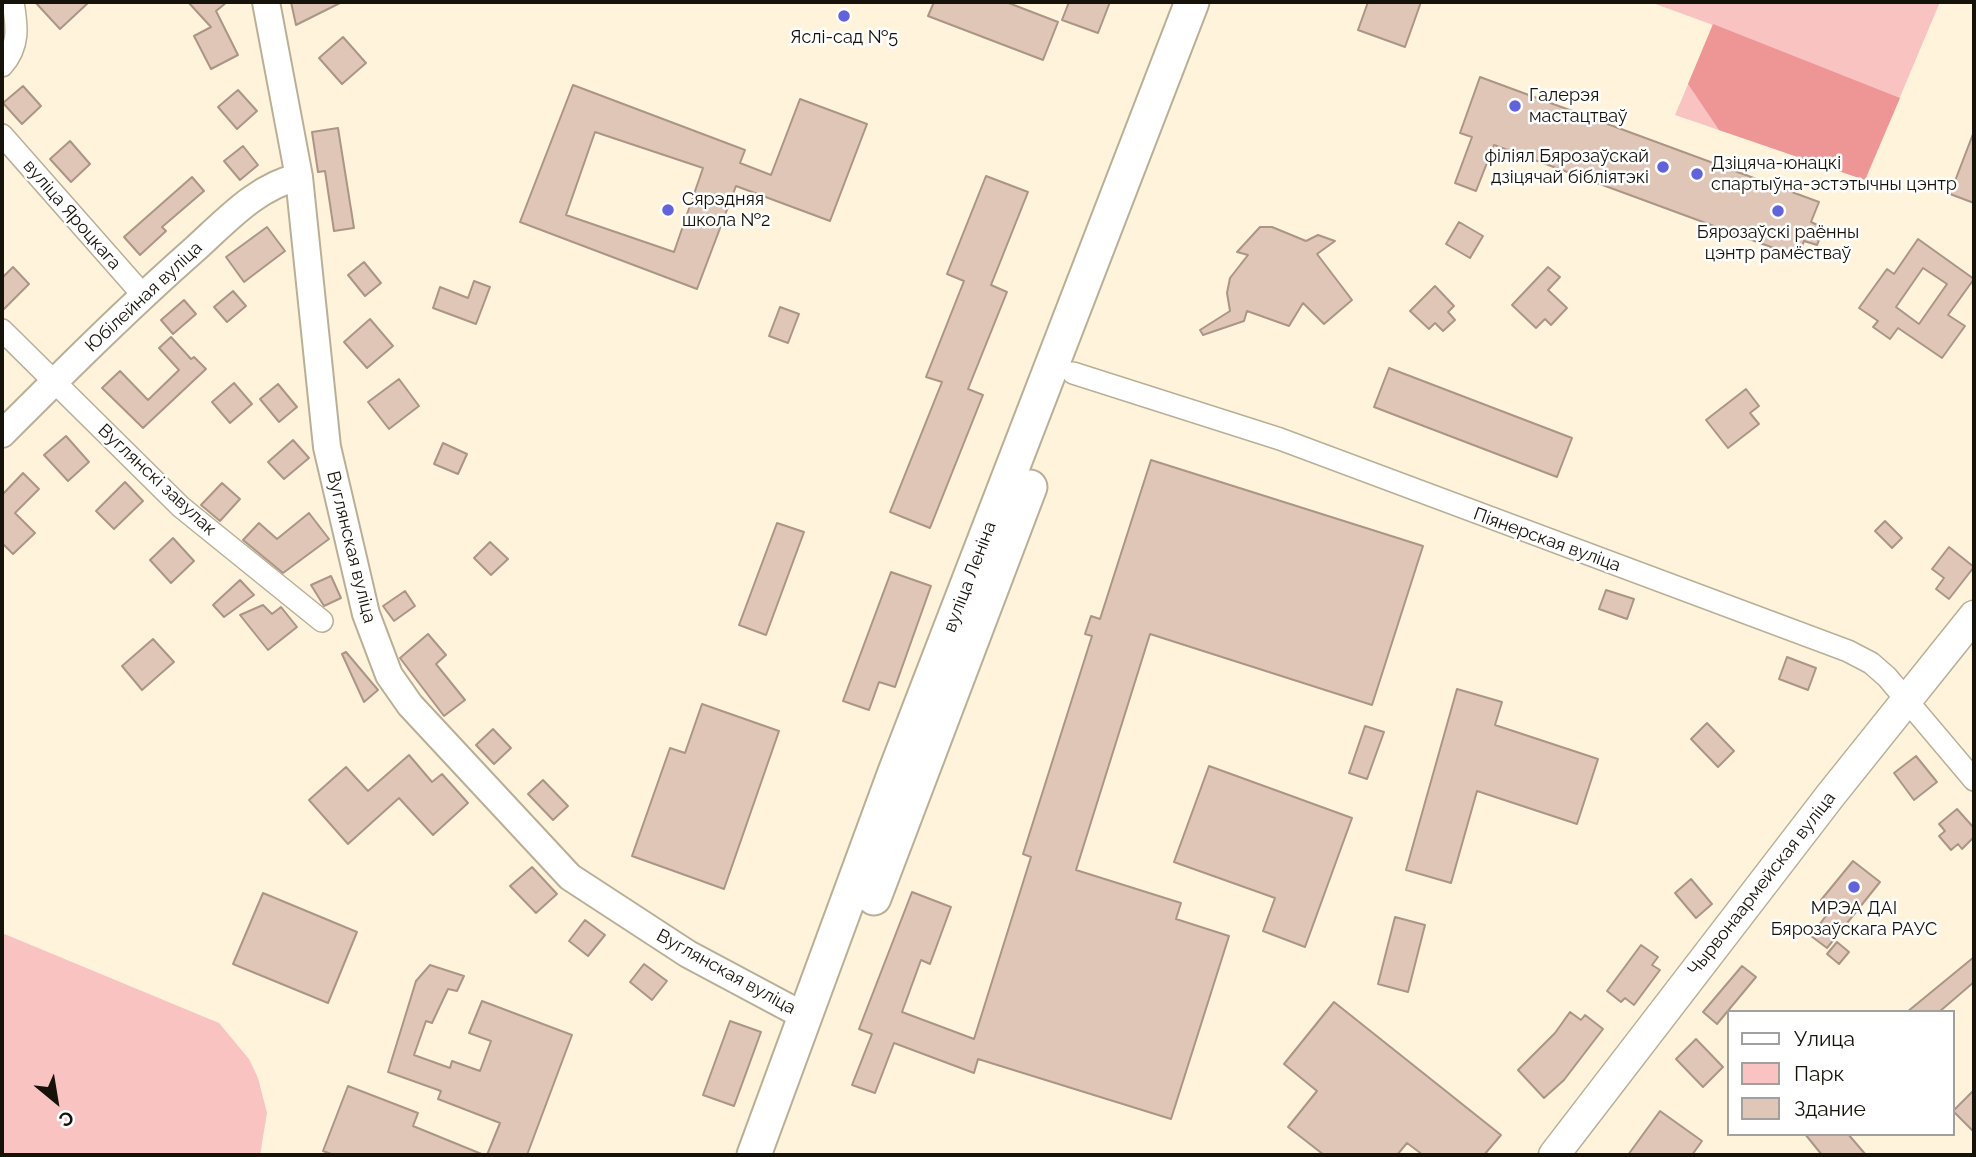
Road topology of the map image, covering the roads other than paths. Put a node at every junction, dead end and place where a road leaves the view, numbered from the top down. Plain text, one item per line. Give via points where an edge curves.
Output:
1 (13, 2) edge
2 (266, 2) edge
3 (1192, 2) edge
4 (1213, 2) edge
5 (2, 66) edge
6 (2, 135) edge
7 (299, 177) junction
8 (143, 295) junction
9 (2, 330) edge
10 (1064, 369) junction
11 (55, 381) junction
12 (2, 434) edge
13 (1974, 616) edge
14 (322, 621) dead end
15 (1907, 700) junction
16 (1974, 780) edge
17 (816, 1021) junction
18 (754, 1155) edge
19 (777, 1155) edge
20 (1554, 1155) edge

1 - 5 street via 18,34
2 - 7 street, Вуглянская вуліца
3 - 10 main road, вуліца Леніна
4 - 10 main road, вуліца Леніна
6 - 8 street, вуліца Яроцкага
7 - 8 street, Юбілейная вуліца via 262,191
7 - 17 street, Вуглянская вуліца via 327,447 359,591 389,675 411,705 570,877 688,954
8 - 11 street, Юбілейная вуліца
9 - 11 street, Вуглянскі завулак
10 - 15 street, Піянерская вуліца via 1280,439 1848,651 1871,663
10 - 17 main road, вуліца Леніна via 919,709
11 - 12 street, Юбілейная вуліца
11 - 14 street, Вуглянскі завулак via 181,507
13 - 15 main road, Чырвонаармейская вуліца
15 - 16 street, Піянерская вуліца
15 - 20 main road, Чырвонаармейская вуліца
17 - 18 main road, вуліца Леніна
17 - 19 main road, вуліца Леніна

